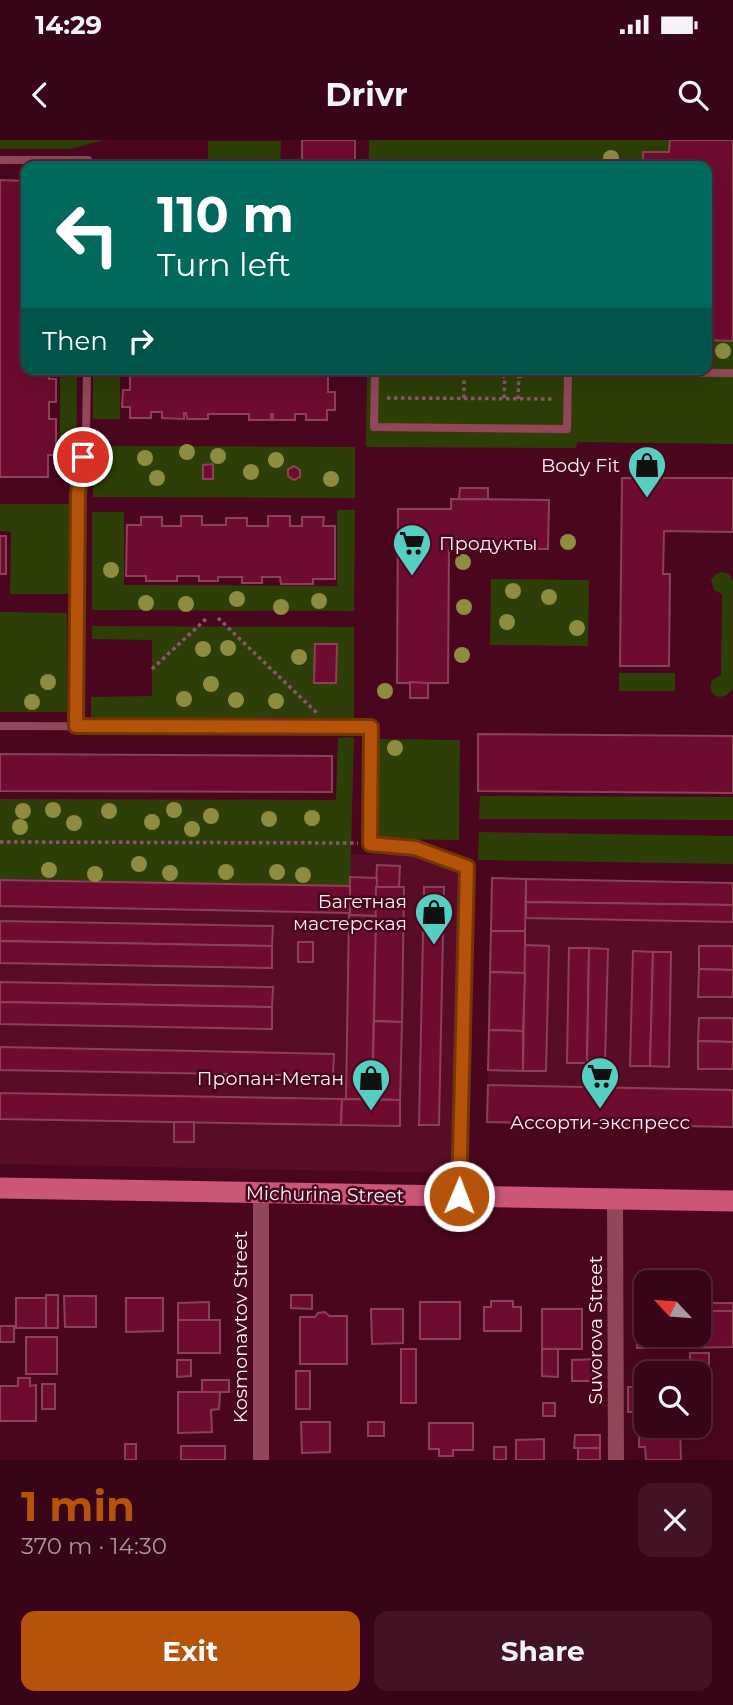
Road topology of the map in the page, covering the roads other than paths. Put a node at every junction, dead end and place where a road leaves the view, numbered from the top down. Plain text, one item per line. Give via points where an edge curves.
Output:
1 (0, 159) edge
2 (88, 161) edge
3 (712, 373) edge
4 (733, 373) edge
5 (87, 375) edge
6 (375, 375) edge
7 (568, 375) edge
8 (0, 726) edge
9 (76, 726) junction
10 (0, 1188) edge
11 (261, 1193) junction
12 (459, 1196) junction
13 (615, 1199) junction
14 (733, 1201) edge
15 (261, 1460) edge
16 (616, 1460) edge

1 - 2 lane
3 - 4 lane
5 - 9 lane via 86,438 78,494
6 - 7 lane via 374,427 567,429
8 - 9 lane
9 - 12 lane via 371,727 370,844 415,848 467,867
10 - 11 street, Michurina Street
11 - 12 street, Michurina Street
11 - 15 street, Kosmonavtov Street
12 - 13 street, Michurina Street
13 - 14 street, Michurina Street
13 - 16 street, Suvorova Street

